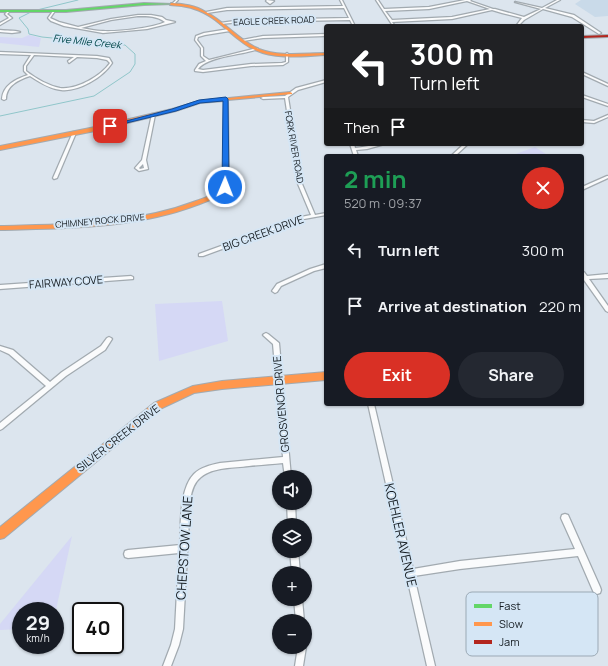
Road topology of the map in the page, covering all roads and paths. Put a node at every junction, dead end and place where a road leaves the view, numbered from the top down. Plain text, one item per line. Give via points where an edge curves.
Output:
1 (341, 0) edge
2 (377, 0) edge
3 (468, 0) edge
4 (559, 0) edge
5 (138, 2) edge
6 (175, 2) edge
7 (516, 2) dead end
8 (270, 3) dead end
9 (344, 7) junction
10 (270, 8) junction
11 (543, 8) junction
12 (494, 9) junction
13 (384, 10) junction
14 (0, 11) edge
15 (9, 11) junction
16 (54, 12) junction
17 (206, 12) junction
18 (350, 18) junction
19 (524, 18) junction
20 (392, 22) joint
21 (1, 23) edge
22 (221, 23) junction
23 (353, 24) edge
24 (519, 24) edge
25 (79, 28) junction
26 (584, 28) edge
27 (592, 28) junction
28 (230, 30) junction
29 (0, 31) edge
30 (12, 32) dead end
31 (604, 34) edge
32 (324, 35) edge
33 (584, 37) edge
34 (242, 40) junction
35 (257, 50) junction
36 (0, 53) edge
37 (33, 54) junction
38 (287, 54) junction
39 (324, 54) edge
40 (77, 56) junction
41 (208, 61) junction
42 (69, 62) dead end
43 (584, 74) edge
44 (30, 75) junction
45 (324, 82) edge
46 (608, 85) edge
47 (288, 95) junction
48 (584, 97) edge
49 (245, 98) junction
50 (263, 98) joint
51 (4, 99) dead end
52 (226, 99) junction
53 (608, 105) edge
54 (153, 115) junction
55 (608, 116) edge
56 (584, 121) edge
57 (74, 133) junction
58 (353, 146) edge
59 (375, 146) edge
60 (464, 146) edge
61 (0, 148) edge
62 (354, 149) junction
63 (355, 154) edge
64 (455, 154) edge
65 (144, 160) dead end
66 (608, 177) edge
67 (55, 178) dead end
68 (584, 188) edge
69 (324, 214) edge
70 (312, 215) junction
71 (0, 228) edge
72 (201, 255) dead end
73 (324, 267) edge
74 (584, 276) edge
75 (608, 276) edge
76 (584, 277) edge
77 (132, 278) dead end
78 (0, 287) edge
79 (275, 291) dead end
80 (608, 310) edge
81 (266, 336) dead end
82 (109, 339) dead end
83 (0, 348) edge
84 (324, 376) edge
85 (279, 380) junction
86 (50, 386) junction
87 (371, 406) edge
88 (0, 427) edge
89 (286, 460) junction
90 (287, 470) edge
91 (565, 518) dead end
92 (0, 534) edge
93 (183, 549) junction
94 (580, 552) junction
95 (128, 554) dead end
96 (410, 573) junction
97 (597, 590) dead end
98 (301, 654) edge
99 (167, 666) edge
100 (299, 666) edge
101 (432, 666) edge

1 - 9 street
2 - 13 street
3 - 12 street
3 - 13 street via 429,8
4 - 11 street
5 - 6 street
5 - 16 street
6 - 17 street
7 - 11 street
8 - 10 street
9 - 10 street
9 - 18 street
10 - 17 street
11 - 19 street
11 - 27 street via 573,16
12 - 19 street
12 - 20 street via 468,16
13 - 20 street
14 - 15 street
15 - 16 street
15 - 21 street via 6,14 10,18
16 - 25 street via 50,20
17 - 22 street
18 - 22 street, EAGLE CREEK ROAD
18 - 23 street
19 - 24 street
22 - 28 street
25 - 25 street via 111,32 166,22 160,17 142,16 100,21
26 - 27 street
27 - 31 street
28 - 34 street
28 - 41 street via 204,34 196,38 202,48 202,56
29 - 30 street
31 - 33 street
32 - 34 street
34 - 35 street
35 - 38 street
35 - 41 street
36 - 37 street
37 - 40 street
37 - 44 street via 24,68
38 - 39 street
38 - 41 street via 287,62 283,64 195,69
40 - 42 street
40 - 44 street via 105,58 111,63 96,77 70,89 59,89
43 - 46 street
44 - 51 street via 13,83
45 - 47 street via 297,89
47 - 49 street
47 - 50 street
47 - 70 street, FORK RIVER ROAD via 300,184
48 - 53 street
49 - 50 street
49 - 52 street
52 - 54 street via 199,102
52 - 71 street, CHIMNEY ROCK DRIVE via 226,184 219,194 172,212 139,219
54 - 57 street
54 - 65 street
55 - 56 street via 594,122
57 - 61 street
57 - 67 street
58 - 62 street
59 - 62 street
60 - 64 street
62 - 63 street
66 - 68 street
69 - 70 street, BIG CREEK DRIVE
70 - 72 street, BIG CREEK DRIVE
73 - 79 street via 278,284
74 - 75 street
76 - 80 street
77 - 78 street, FAIRWAY COVE
81 - 85 street, GROSVENOR DRIVE via 276,342
82 - 86 street via 103,348
83 - 86 street via 12,352
84 - 85 street, SILVER CREEK DRIVE
85 - 89 street, GROSVENOR DRIVE
85 - 92 street, SILVER CREEK DRIVE via 205,388 179,395 157,406
86 - 88 street
87 - 96 street, KOEHLER AVENUE
89 - 90 street, GROSVENOR DRIVE
89 - 93 street, CHEPSTOW LANE via 212,467 198,474 187,490
91 - 94 street
93 - 95 street
93 - 99 street, CHEPSTOW LANE via 179,629 176,645
94 - 96 street
94 - 97 street
96 - 101 street, KOEHLER AVENUE
98 - 100 street

